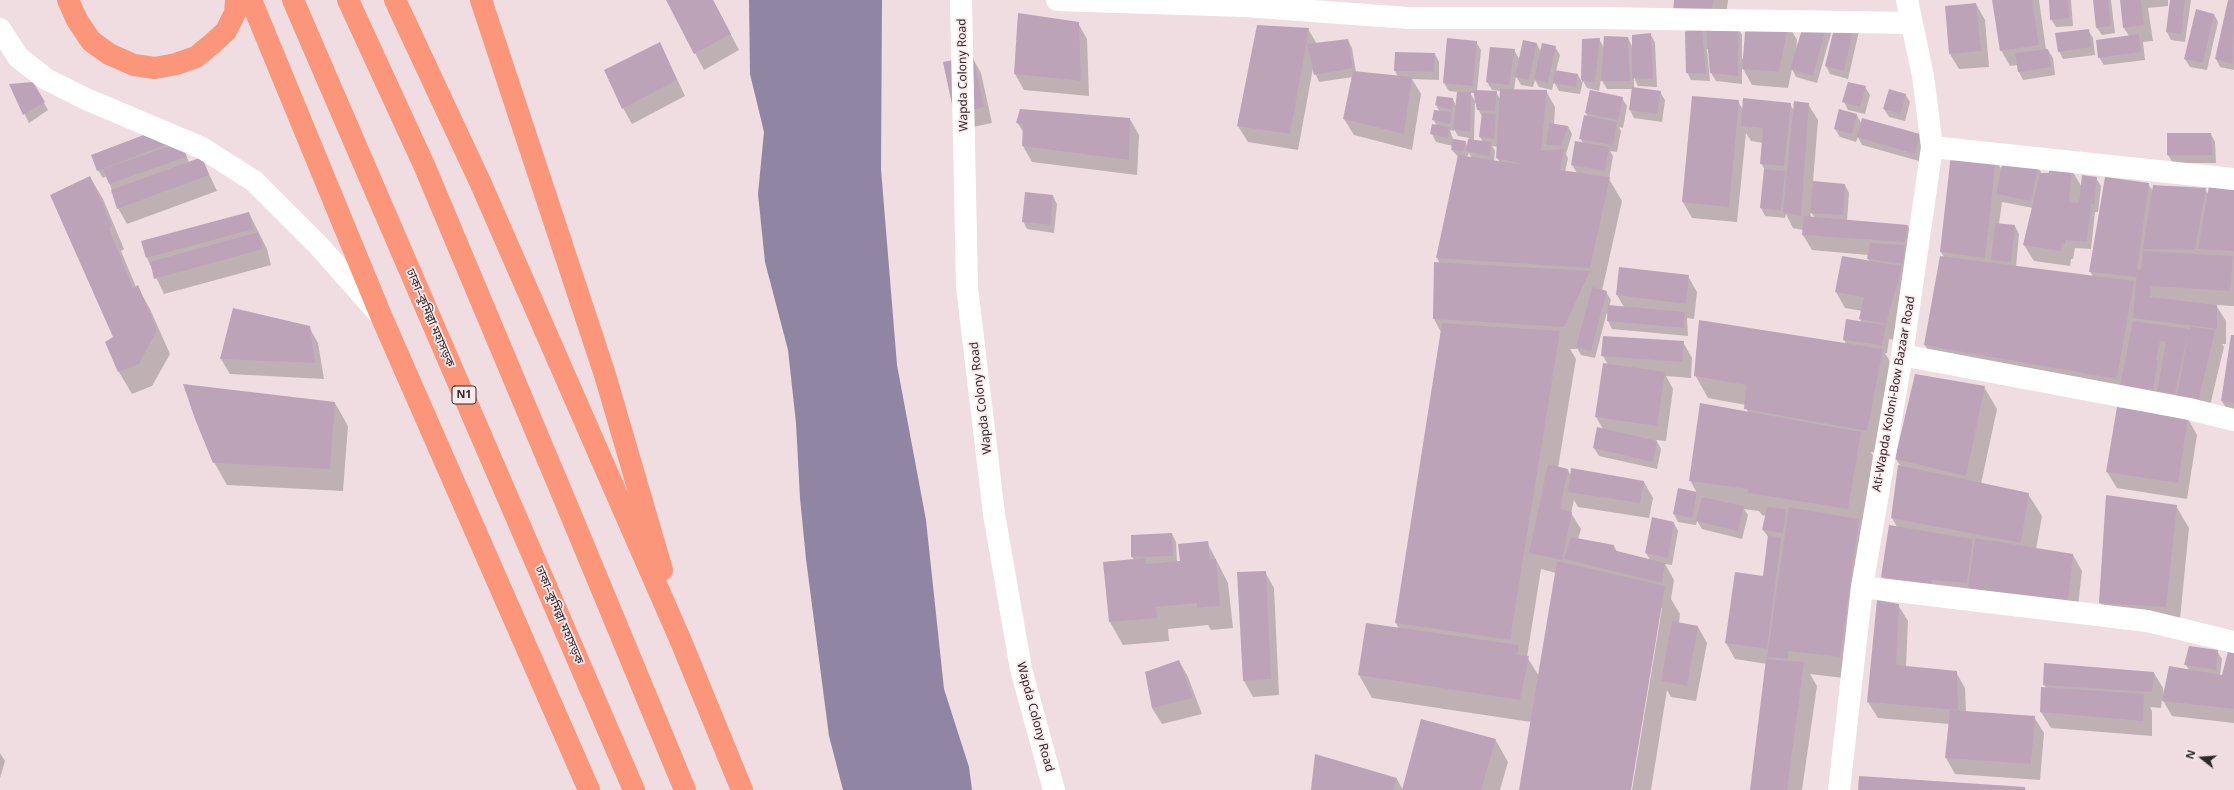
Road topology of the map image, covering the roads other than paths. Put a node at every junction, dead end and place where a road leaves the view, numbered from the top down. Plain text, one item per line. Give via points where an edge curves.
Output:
1 (68, 0) edge
2 (236, 0) edge
3 (251, 0) edge
4 (293, 0) edge
5 (348, 0) edge
6 (395, 0) edge
7 (481, 0) edge
8 (961, 0) edge
9 (1057, 0) edge
10 (1908, 0) edge
11 (1912, 23) junction
12 (0, 29) edge
13 (1932, 147) junction
14 (2234, 179) edge
15 (382, 318) junction
16 (1902, 355) junction
17 (2234, 420) edge
18 (1862, 587) junction
19 (680, 639) junction
20 (2234, 642) edge
21 (589, 790) edge
22 (634, 790) edge
23 (685, 790) edge
24 (742, 790) edge
25 (1054, 790) edge
26 (1839, 790) edge

1 - 2 highway via 76,20 91,41 109,54 134,65 155,68 196,57 213,43 226,31 235,13
3 - 15 highway
4 - 22 highway, ঢাকা–কুমিল্লা মহাসড়ক / N1
5 - 23 highway via 424,165
6 - 19 highway via 481,184
7 - 19 highway via 605,375 648,518
8 - 25 street, Wapda Colony Road via 968,295 996,522 1021,669
9 - 11 street via 1245,6 1408,18
10 - 11 street, Ati-Wapda Koloni-Bow Bazaar Road
11 - 13 street, Ati-Wapda Koloni-Bow Bazaar Road via 1923,76
12 - 15 street via 18,57 46,79 86,99 202,148 254,181 319,246
13 - 14 street
13 - 16 street, Ati-Wapda Koloni-Bow Bazaar Road
15 - 21 highway
16 - 17 street
16 - 18 street, Ati-Wapda Koloni-Bow Bazaar Road
18 - 20 street via 2147,621
18 - 26 street, Ati-Wapda Koloni-Bow Bazaar Road
19 - 24 highway

